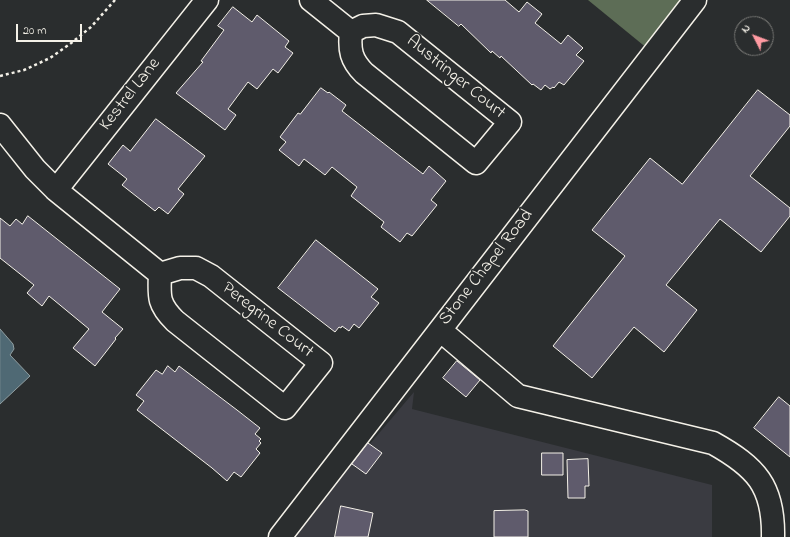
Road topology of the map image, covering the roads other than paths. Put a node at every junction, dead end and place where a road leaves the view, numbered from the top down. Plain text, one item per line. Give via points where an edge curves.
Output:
1 (207, 0) edge
2 (311, 0) edge
3 (695, 0) edge
4 (351, 32) junction
5 (0, 125) edge
6 (56, 190) junction
7 (160, 274) junction
8 (440, 330) junction
9 (280, 537) edge
10 (773, 537) edge

1 - 6 street, Kestrel Lane
2 - 4 street
3 - 8 street, Stone Chapel Road
4 - 4 street, Austringer Court via 355,64 476,163 510,122 398,32 376,25 363,26
5 - 6 street via 35,170
6 - 7 street
7 - 7 street, Peregrine Court via 159,296 165,311 174,321 285,408 321,363 196,268 180,268
8 - 9 street, Stone Chapel Road
8 - 10 street via 518,396 713,443 730,453 747,465 762,484 771,504

